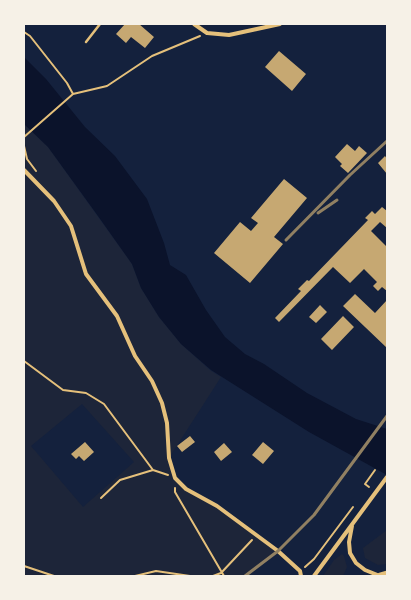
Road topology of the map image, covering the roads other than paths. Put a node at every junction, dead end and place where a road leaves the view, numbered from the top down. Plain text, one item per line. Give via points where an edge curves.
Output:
1 (100, 24) edge
2 (194, 24) edge
3 (280, 24) edge
4 (86, 42) dead end
5 (24, 170) edge
6 (387, 478) edge
7 (353, 523) junction
8 (300, 574) edge
9 (387, 574) edge
10 (314, 576) edge
11 (380, 576) edge

1 - 4 lane
2 - 3 street via 207,33 230,35
5 - 8 street via 54,201 71,226 86,274 117,316 135,356 152,381 162,403 167,423 169,458 175,478 186,489 217,506 278,551
6 - 7 street
7 - 10 street
7 - 11 street via 349,542 350,553 356,563 365,570
9 - 11 main road

